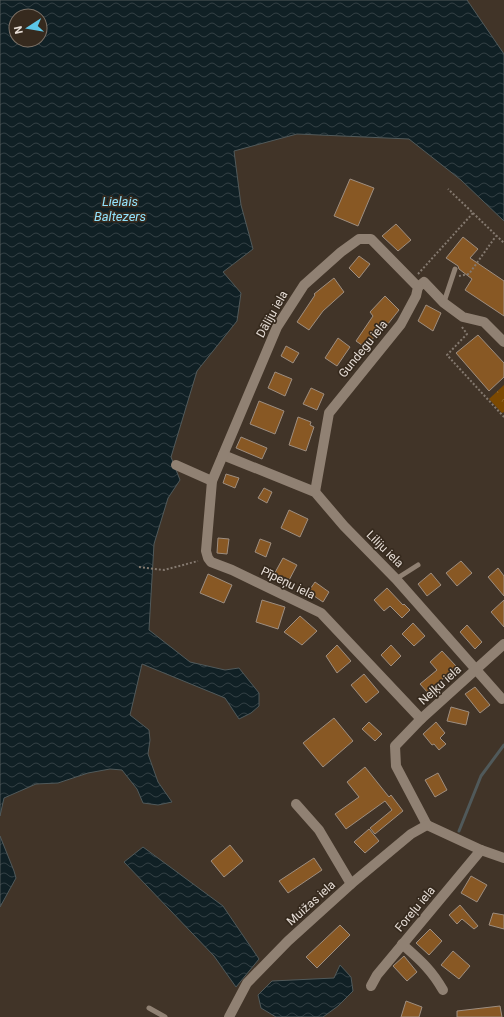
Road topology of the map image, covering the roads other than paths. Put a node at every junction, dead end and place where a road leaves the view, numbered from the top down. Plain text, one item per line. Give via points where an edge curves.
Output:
1 (455, 269) dead end
2 (415, 284) junction
3 (444, 303) junction
4 (504, 342) edge
5 (223, 455) junction
6 (176, 465) dead end
7 (212, 481) junction
8 (315, 492) junction
9 (418, 565) dead end
10 (396, 579) junction
11 (504, 644) edge
12 (476, 670) junction
13 (502, 699) dead end
14 (421, 719) junction
15 (296, 804) dead end
16 (427, 825) junction
17 (481, 850) junction
18 (504, 858) edge
19 (351, 884) junction
20 (402, 944) junction
21 (372, 986) dead end
22 (443, 990) dead end
23 (149, 1008) dead end
24 (165, 1017) edge
25 (229, 1017) edge

1 - 3 lane
2 - 3 street via 424,282
2 - 5 street, Dāliju iela via 371,240 359,239 341,252 304,285 277,327
2 - 8 street, Gundegu iela via 416,296 401,324 329,413
3 - 4 street via 463,317 484,322
5 - 7 street
5 - 8 street, Liliju iela
6 - 7 street
7 - 14 street, Pīpeņu iela via 206,551 211,562 321,613
8 - 10 street, Liliju iela
9 - 10 lane
10 - 12 street, Liliju iela
11 - 12 street, Neļķu iela
12 - 13 street, Liliju iela
12 - 14 street, Neļķu iela
14 - 16 street, Neļķu iela via 395,746 396,766
15 - 19 street via 319,830
16 - 17 street
16 - 19 street, Muižas iela via 411,834
17 - 18 street
17 - 20 street, Foreļu iela
19 - 25 street, Muižas iela via 288,941 247,983
20 - 21 street, Foreļu iela
20 - 22 street via 430,970
23 - 24 lane

